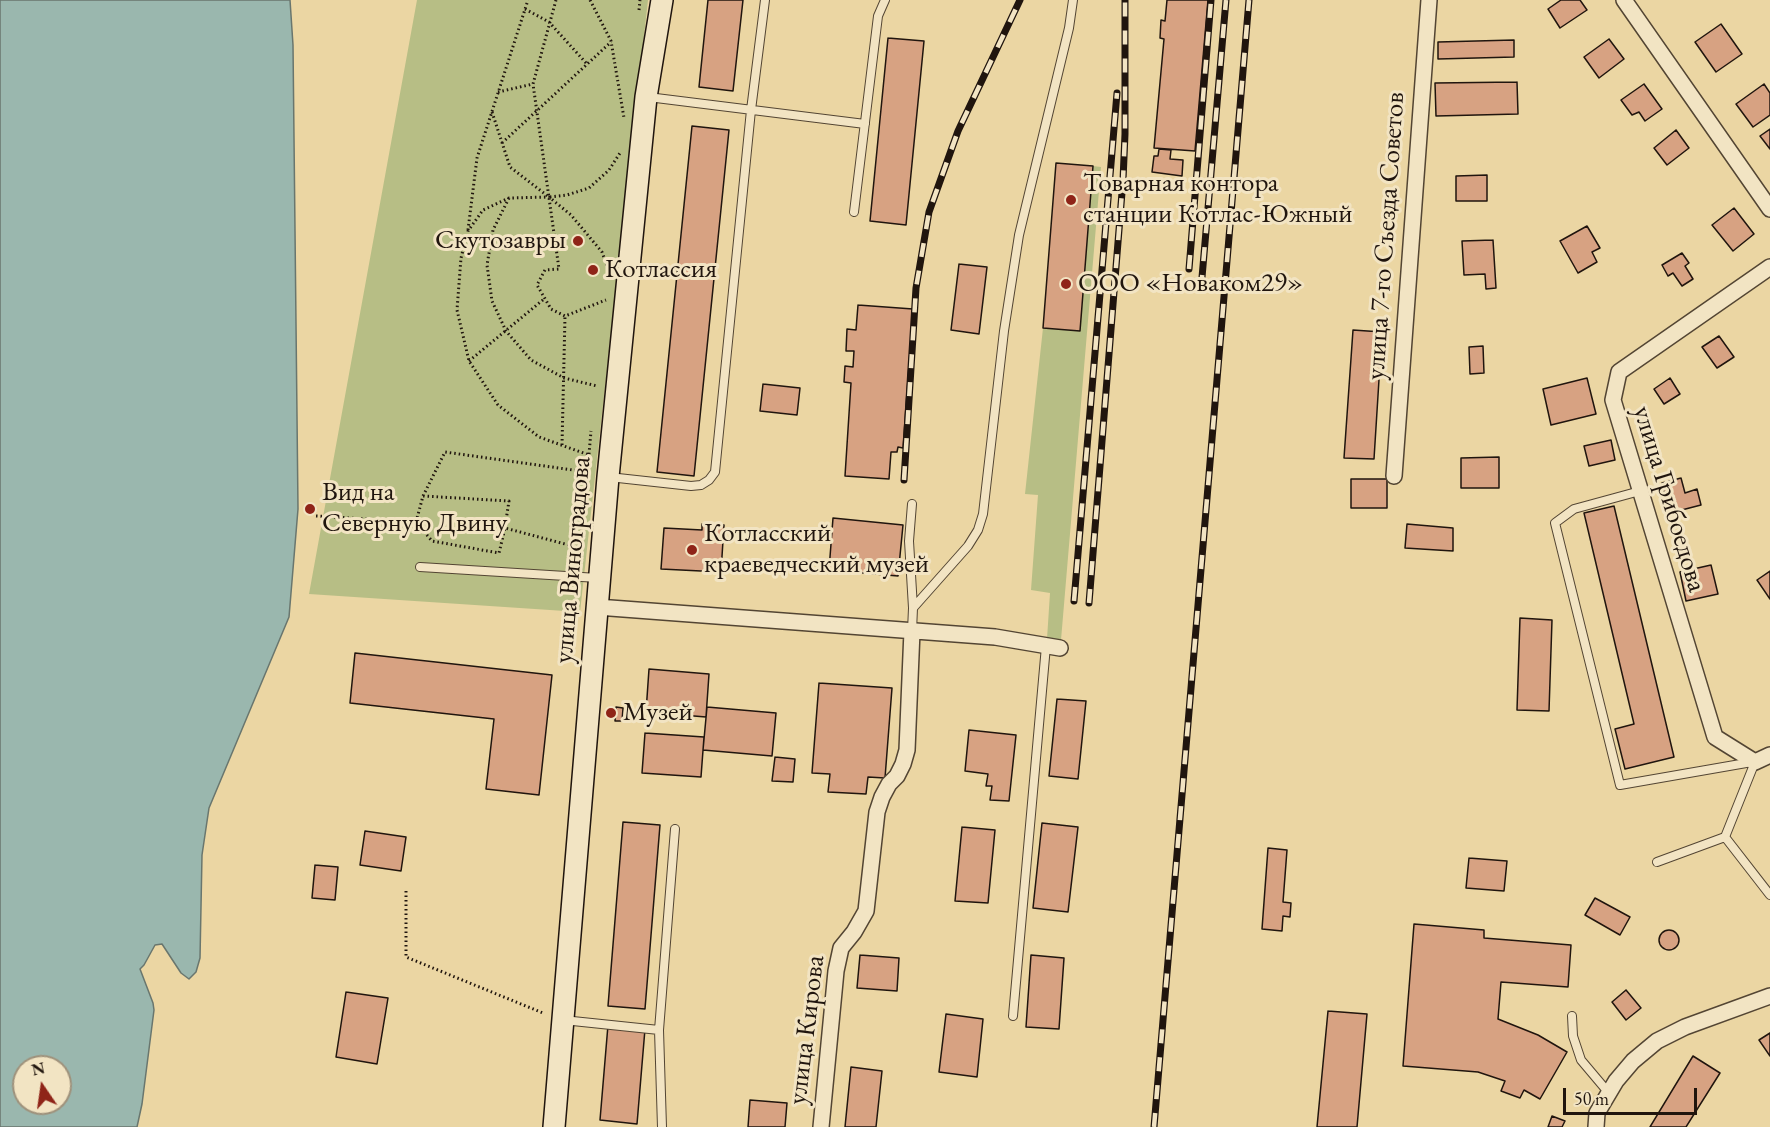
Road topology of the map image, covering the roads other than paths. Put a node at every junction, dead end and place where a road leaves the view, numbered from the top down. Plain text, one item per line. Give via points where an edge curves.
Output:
1 (662, 0) edge
2 (765, 0) edge
3 (885, 0) edge
4 (1073, 0) edge
5 (1429, 0) edge
6 (1624, 0) edge
7 (646, 97) junction
8 (751, 110) junction
9 (865, 124) junction
10 (1770, 209) edge
11 (854, 212) dead end
12 (1770, 267) edge
13 (1394, 476) dead end
14 (608, 477) junction
15 (1640, 491) junction
16 (912, 504) dead end
17 (420, 567) dead end
18 (600, 578) junction
19 (597, 608) junction
20 (913, 608) junction
21 (912, 631) junction
22 (1053, 647) joint
23 (1770, 755) edge
24 (1755, 762) junction
25 (675, 829) dead end
26 (1725, 837) junction
27 (1657, 862) dead end
28 (1770, 896) edge
29 (1770, 996) edge
30 (1013, 1016) dead end
31 (1572, 1016) dead end
32 (562, 1020) junction
33 (660, 1030) junction
34 (1608, 1092) junction
35 (554, 1127) edge
36 (662, 1127) edge
37 (821, 1127) edge
38 (1596, 1127) edge

1 - 7 main road, улица Виноградова
2 - 8 lane
3 - 9 lane via 878,16
4 - 20 lane via 1019,235 983,514 968,546
5 - 13 street, улица 7-го Съезда Советов
6 - 10 street
7 - 8 lane
7 - 14 main road, улица Виноградова
8 - 9 lane
8 - 14 lane via 715,472 702,485 691,486
9 - 11 lane
12 - 15 street, улица Грибоедова via 1619,372 1613,400
14 - 18 main road, улица Виноградова
15 - 24 street, улица Грибоедова via 1715,737
15 - 24 lane via 1574,509 1554,523 1620,785
16 - 20 lane via 909,541
17 - 18 lane
18 - 19 main road, улица Виноградова
19 - 21 street
19 - 32 main road, улица Виноградова
20 - 21 lane
21 - 22 street via 995,637
21 - 37 street, улица Кирова via 907,750 877,812 866,911 841,948
22 - 30 lane
23 - 24 street
24 - 26 lane
25 - 33 lane
26 - 27 lane
26 - 28 lane
29 - 34 street via 1657,1041 1633,1061
31 - 34 lane via 1573,1036 1581,1060
32 - 33 lane
32 - 35 main road, улица Виноградова
33 - 36 lane
34 - 38 street via 1597,1113

